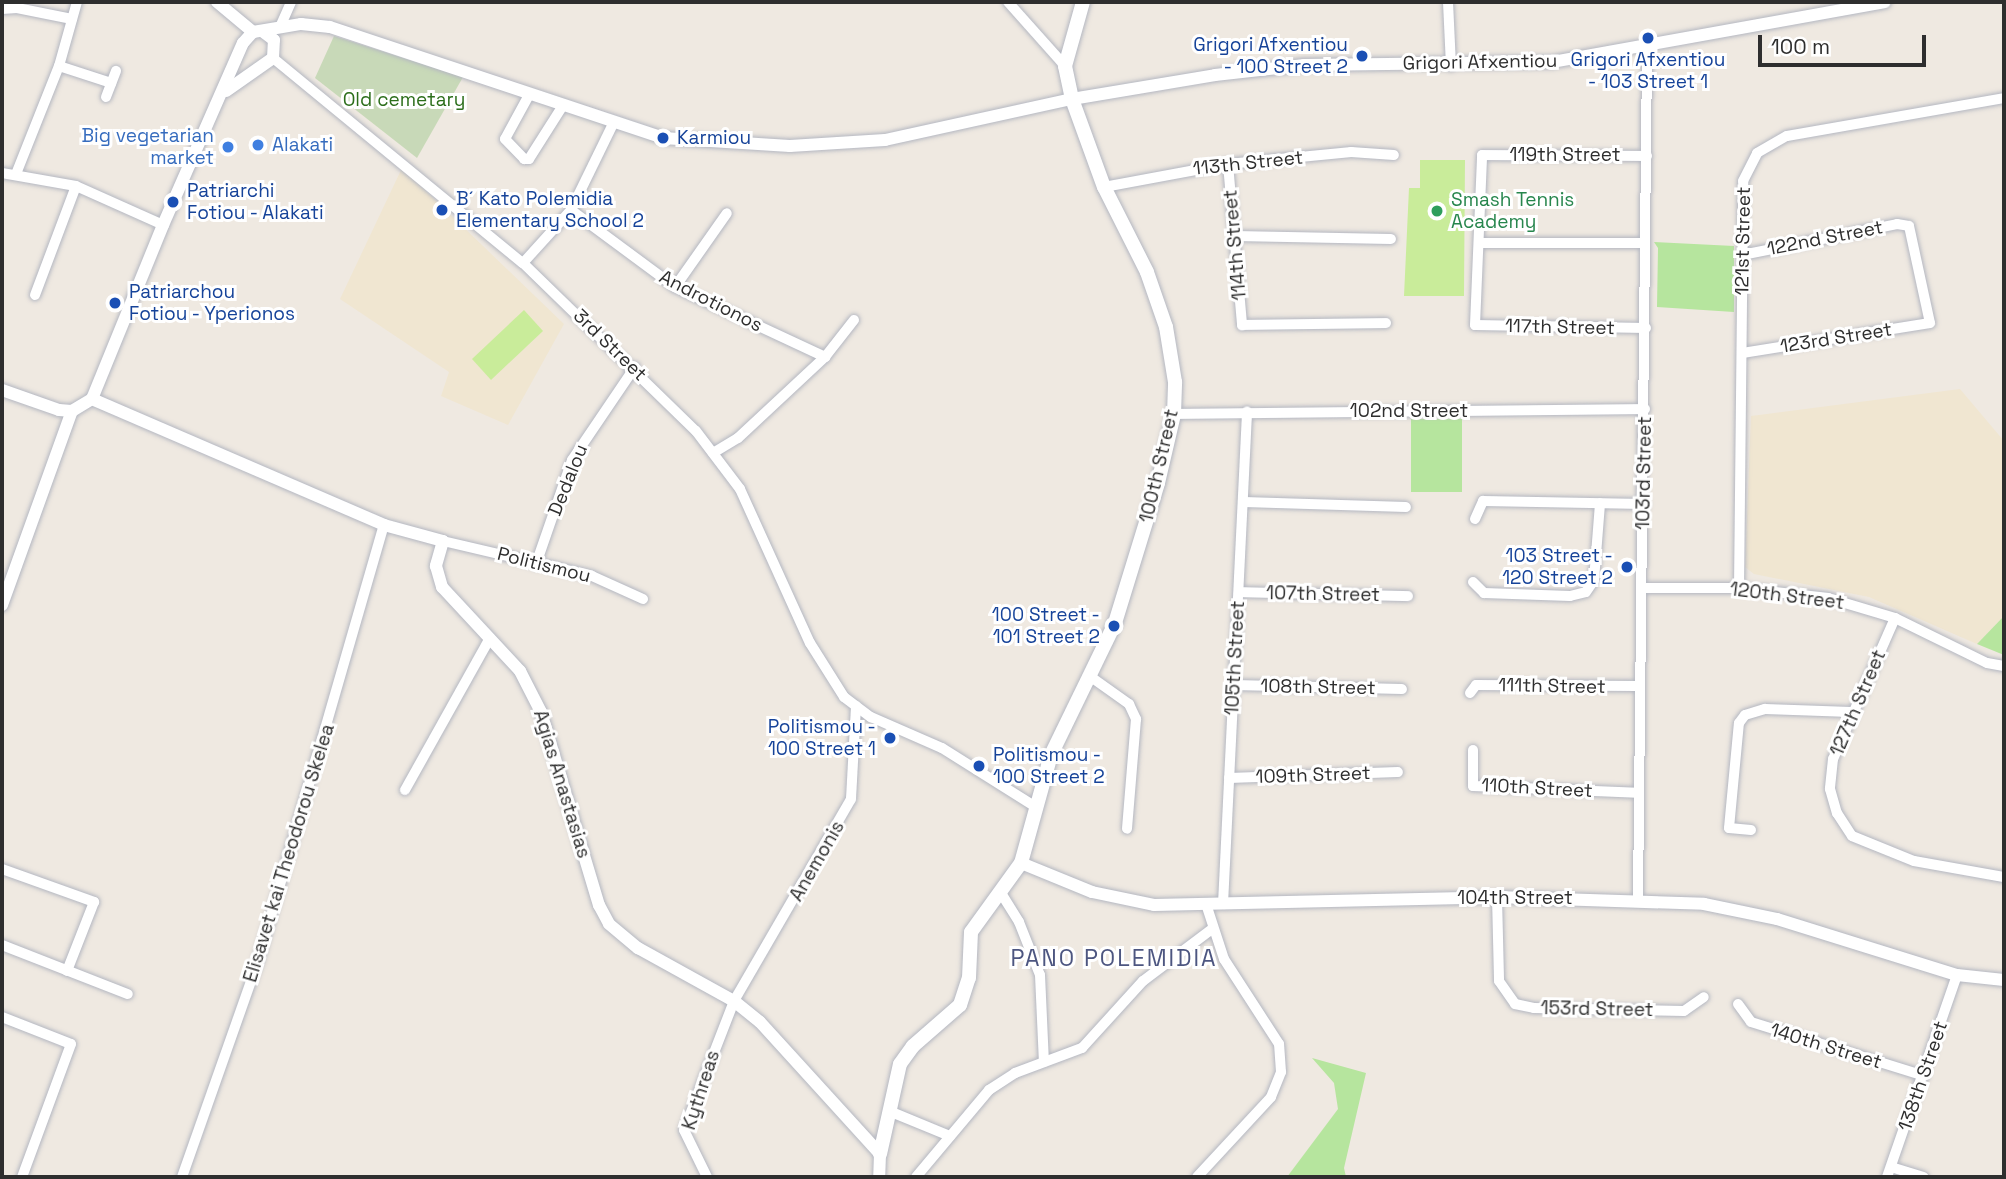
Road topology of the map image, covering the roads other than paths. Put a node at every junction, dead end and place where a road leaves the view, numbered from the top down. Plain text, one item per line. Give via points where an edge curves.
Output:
1 (77, 2) edge
2 (216, 2) edge
3 (291, 2) edge
4 (1008, 2) edge
5 (1083, 2) edge
6 (1448, 2) edge
7 (1885, 2) edge
8 (18, 5) edge
9 (2, 9) edge
10 (72, 19) junction
11 (286, 27) junction
12 (258, 32) junction
13 (276, 44) junction
14 (1647, 48) junction
15 (242, 49) junction
16 (268, 62) junction
17 (59, 66) junction
18 (1065, 66) junction
19 (1451, 66) junction
20 (116, 71) dead end
21 (111, 83) junction
22 (225, 92) junction
23 (529, 96) junction
24 (106, 97) dead end
25 (2004, 98) edge
26 (1072, 99) junction
27 (562, 107) junction
28 (613, 124) junction
29 (1394, 155) dead end
30 (1647, 156) junction
31 (1228, 164) junction
32 (2, 173) edge
33 (16, 174) junction
34 (76, 186) junction
35 (1104, 187) junction
36 (571, 210) junction
37 (727, 213) dead end
38 (163, 225) junction
39 (1235, 236) junction
40 (1391, 239) dead end
41 (1479, 243) junction
42 (1644, 243) junction
43 (1742, 255) junction
44 (523, 263) junction
45 (675, 287) junction
46 (34, 295) dead end
47 (854, 320) dead end
48 (1930, 323) joint
49 (1386, 324) dead end
50 (1646, 328) junction
51 (1742, 353) junction
52 (825, 357) junction
53 (635, 367) junction
54 (2, 390) edge
55 (92, 399) junction
56 (1644, 409) junction
57 (72, 411) junction
58 (1247, 412) junction
59 (1174, 414) junction
60 (713, 453) junction
61 (1244, 502) junction
62 (1601, 503) junction
63 (1644, 504) junction
64 (1406, 507) dead end
65 (1475, 519) dead end
66 (384, 525) junction
67 (443, 541) junction
68 (536, 564) junction
69 (1473, 582) dead end
70 (1641, 588) junction
71 (1739, 588) junction
72 (1239, 592) junction
73 (1408, 596) dead end
74 (643, 599) dead end
75 (2, 605) edge
76 (1895, 618) junction
77 (490, 638) junction
78 (2004, 666) edge
79 (1091, 677) junction
80 (1234, 685) junction
81 (1637, 686) junction
82 (1402, 689) dead end
83 (1471, 693) dead end
84 (856, 706) junction
85 (1851, 712) junction
86 (1474, 750) dead end
87 (1398, 772) dead end
88 (1229, 778) junction
89 (405, 790) dead end
90 (1637, 793) junction
91 (1034, 806) junction
92 (1127, 829) dead end
93 (1751, 830) dead end
94 (1021, 863) junction
95 (2, 869) edge
96 (2004, 877) edge
97 (1001, 893) junction
98 (1497, 897) junction
99 (1638, 899) junction
100 (1206, 904) junction
101 (1223, 904) junction
102 (1212, 929) junction
103 (2, 945) edge
104 (67, 971) junction
105 (1957, 975) junction
106 (2004, 980) edge
107 (128, 994) dead end
108 (1704, 997) dead end
109 (734, 1001) junction
110 (1738, 1004) dead end
111 (2, 1017) edge
112 (1044, 1062) junction
113 (1924, 1076) junction
114 (889, 1111) junction
115 (950, 1136) junction
116 (880, 1154) junction
117 (1889, 1172) edge
118 (22, 1177) edge
119 (182, 1177) edge
120 (707, 1177) edge
121 (879, 1177) edge
122 (916, 1177) edge
123 (1197, 1177) edge
124 (1924, 1177) edge

1 - 10 street
2 - 12 street
3 - 11 street
4 - 18 street
5 - 18 main road
6 - 19 street
7 - 14 street, Grigori Afxentiou
8 - 9 street
8 - 10 street
10 - 17 street
11 - 12 street
11 - 13 street
11 - 23 street via 330,27
12 - 13 street
12 - 15 street
13 - 16 street
14 - 19 street, Grigori Afxentiou via 1552,62
14 - 30 street, 103rd Street
15 - 16 street via 248,61
15 - 22 street
16 - 22 street
16 - 44 street, 3rd Street
17 - 21 street
17 - 33 street
18 - 26 main road, 100th Street
19 - 26 street, Grigori Afxentiou via 1304,65
20 - 21 street
21 - 24 street
22 - 38 street
23 - 27 street
23 - 27 street via 505,139 524,159 529,159
25 - 43 street, 121st Street via 1787,136 1756,153 1743,181
26 - 28 street via 885,140 790,146 710,144
26 - 35 main road, 100th Street
27 - 28 street
28 - 36 street
29 - 31 street, 113th Street via 1351,152
30 - 41 street, 119th Street via 1482,155
30 - 42 street, 103rd Street
31 - 35 street, 113th Street
31 - 39 street, 114th Street
32 - 33 street
33 - 34 street
34 - 38 street
34 - 46 street
35 - 59 main road, 100th Street via 1147,272 1166,327 1175,382
36 - 44 street
36 - 45 street, Androtionos
37 - 45 street
38 - 55 street
39 - 40 street
39 - 49 street, 114th Street via 1242,326
41 - 42 street
41 - 50 street, 117th Street via 1475,325
42 - 50 street, 103rd Street
43 - 48 street, 122nd Street via 1897,224 1909,226
43 - 51 street, 121st Street
44 - 53 street, 3rd Street
45 - 52 street, Androtionos
47 - 52 street
48 - 51 street, 123rd Street
50 - 56 street, 103rd Street
51 - 71 street, 121st Street
52 - 60 street via 738,438
53 - 60 street, 3rd Street
53 - 68 street, Dedalou via 572,460
54 - 57 street
55 - 57 street
55 - 66 street
56 - 58 street, 102nd Street
56 - 63 street, 103rd Street
57 - 75 street
58 - 59 street, 102nd Street
58 - 61 street, 105th Street
59 - 79 main road, 100th Street via 1119,610
60 - 84 street, 3rd Street via 740,489 821,663 844,697
61 - 64 street
61 - 72 street, 105th Street
62 - 63 street
62 - 65 street via 1483,501
62 - 69 street via 1594,580 1586,592 1570,596 1484,593
63 - 70 street, 103rd Street
66 - 67 street
66 - 119 street, Elisavet kai Theodorou Skelea via 258,961
67 - 68 street, Politismou
67 - 77 street, Agias Anastasias via 436,566 442,587
68 - 74 street, Politismou via 592,576
70 - 71 street, 120th Street
70 - 81 street, 103rd Street
71 - 76 street, 120th Street via 1828,598
72 - 73 street, 107th Street
72 - 80 street, 105th Street
76 - 78 street, 120th Street via 1987,663
76 - 85 street, 127th Street
77 - 89 street
77 - 109 street, Agias Anastasias via 520,671 541,712 599,905 609,924 638,948
79 - 91 main road, 100th Street via 1051,755
79 - 92 street via 1129,704 1136,719
80 - 82 street, 108th Street
80 - 88 street, 105th Street
81 - 83 street, 111th Street via 1476,685
81 - 90 street, 103rd Street
84 - 91 street via 942,748
84 - 109 street, Anemonis via 851,799
85 - 93 street via 1765,709 1745,715 1735,727 1729,828
85 - 96 street, 127th Street via 1833,759 1830,789 1837,813 1852,836 1914,861
86 - 90 street, 110th Street via 1473,786
87 - 88 street, 109th Street
88 - 101 street, 105th Street
90 - 99 street, 103rd Street
91 - 94 main road, 100th Street
94 - 97 main road
94 - 100 street, 104th Street via 1121,900
95 - 104 street via 94,902
97 - 112 street via 1019,922 1040,975
97 - 114 main road via 985,907 971,932 969,978 960,1005 905,1055
98 - 99 street, 104th Street
98 - 101 street, 104th Street
98 - 108 street, 153rd Street via 1499,981 1515,1004 1534,1009 1684,1011
99 - 105 street, 104th Street via 1704,904 1777,919
100 - 101 street, 104th Street
100 - 102 street
102 - 112 street via 1143,981 1082,1048
102 - 123 street via 1224,959 1279,1044 1281,1072 1271,1097
103 - 104 street
104 - 107 street
105 - 106 street, 104th Street
105 - 113 street, 138th Street
109 - 116 street, Agias Anastasias via 760,1022
109 - 120 street, Kythreas via 684,1130
110 - 113 street, 140th Street via 1751,1023
111 - 118 street via 71,1044
112 - 115 street via 989,1090
113 - 117 street, 138th Street
114 - 115 street
114 - 116 main road
115 - 122 street
116 - 121 street
117 - 124 street

